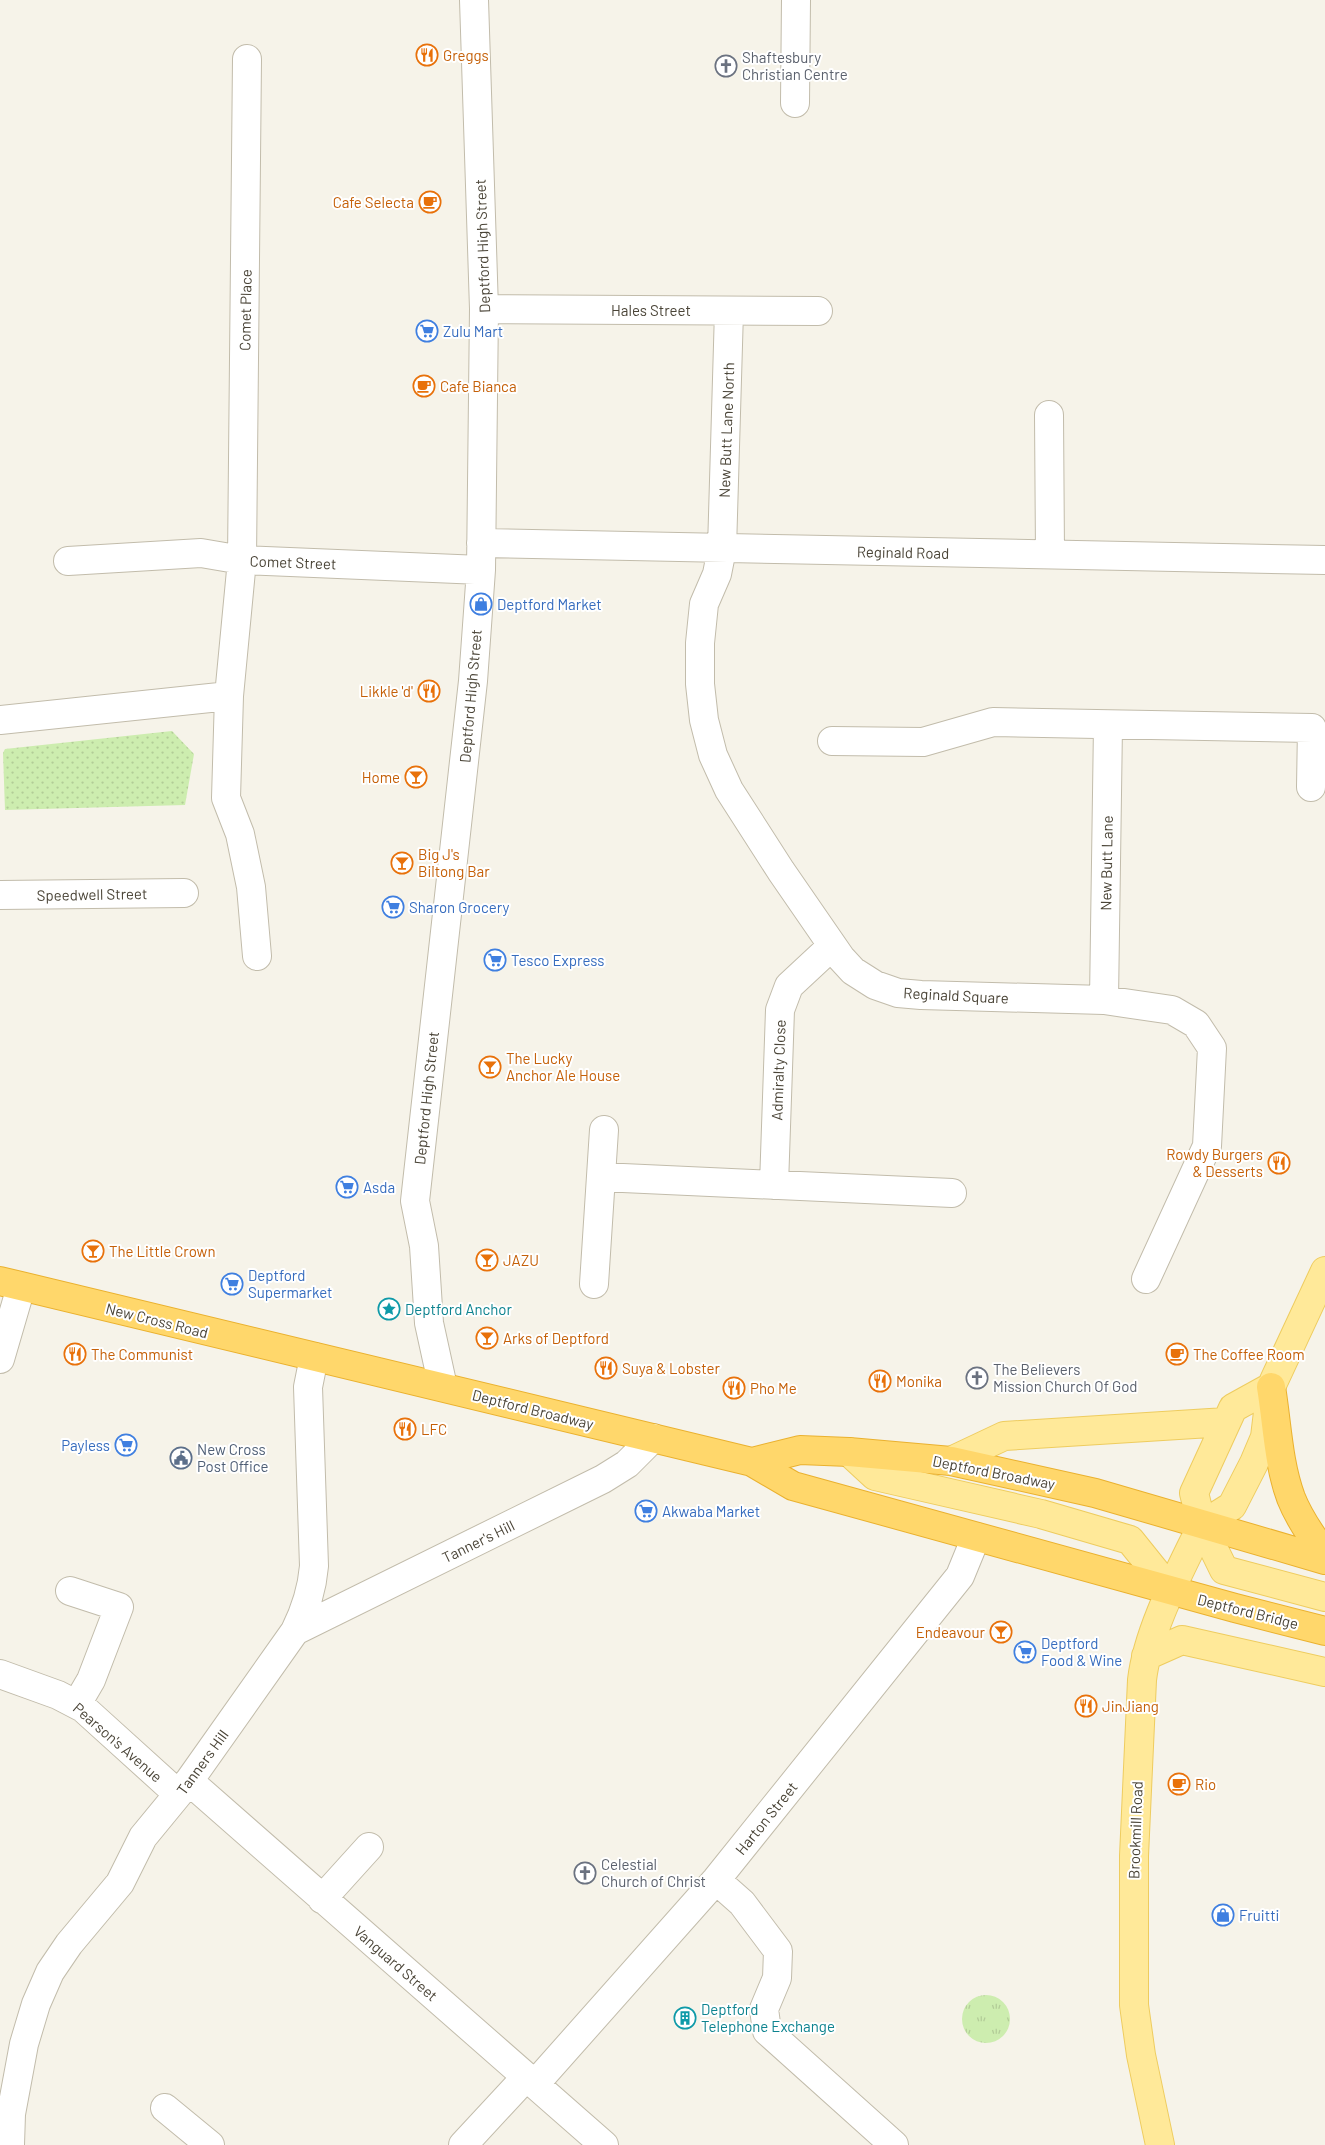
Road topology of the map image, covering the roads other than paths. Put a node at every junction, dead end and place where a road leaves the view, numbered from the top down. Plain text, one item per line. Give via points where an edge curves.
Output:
1 (474, 0) edge
2 (796, 0) edge
3 (247, 59) dead end
4 (796, 103) dead end
5 (484, 309) junction
6 (729, 310) junction
7 (818, 311) dead end
8 (1050, 414) dead end
9 (482, 543) junction
10 (722, 549) junction
11 (1050, 554) junction
12 (242, 560) junction
13 (1325, 560) edge
14 (68, 561) dead end
15 (481, 570) junction
16 (229, 696) junction
17 (0, 720) edge
18 (1108, 725) junction
19 (832, 741) dead end
20 (1311, 787) dead end
21 (184, 893) dead end
22 (0, 895) edge
23 (832, 946) junction
24 (257, 956) dead end
25 (1104, 1000) junction
26 (604, 1130) dead end
27 (601, 1177) junction
28 (774, 1185) junction
29 (952, 1193) dead end
30 (1325, 1272) edge
31 (1146, 1279) dead end
32 (11, 1284) edge
33 (594, 1284) dead end
34 (314, 1357) junction
35 (0, 1359) edge
36 (443, 1387) junction
37 (1271, 1387) junction
38 (1226, 1422) junction
39 (653, 1438) junction
40 (849, 1452) junction
41 (951, 1461) junction
42 (752, 1462) junction
43 (1202, 1525) junction
44 (976, 1537) junction
45 (1325, 1554) edge
46 (1325, 1560) edge
47 (70, 1591) dead end
48 (1171, 1591) junction
49 (1325, 1597) edge
50 (296, 1631) junction
51 (1325, 1631) edge
52 (1146, 1656) junction
53 (1325, 1672) edge
54 (0, 1674) edge
55 (77, 1704) junction
56 (183, 1787) junction
57 (369, 1847) dead end
58 (716, 1880) junction
59 (322, 1899) junction
60 (531, 2080) junction
61 (165, 2108) dead end
62 (10, 2145) edge
63 (210, 2145) edge
64 (463, 2145) edge
65 (604, 2145) edge
66 (894, 2145) edge
67 (1160, 2145) edge

1 - 5 street, Deptford High Street
2 - 4 street
3 - 12 street, Comet Place
5 - 6 street, Hales Street
5 - 9 street, Deptford High Street
6 - 7 street, Hales Street
6 - 10 street, New Butt Lane North
8 - 11 street
9 - 10 street, Reginald Road
9 - 15 street, Deptford High Street
10 - 11 street, Reginald Road
10 - 23 street, Reginald Square via 717,574 704,604 700,644 704,720 713,755 748,822
11 - 13 street, Reginald Road
12 - 14 street via 200,553
12 - 15 street, Comet Street
12 - 16 street, Comet Street
15 - 36 street, Deptford High Street via 473,681 415,1201 424,1246 429,1323
16 - 17 street
16 - 24 street, Comet Street via 226,798 240,834 251,887
18 - 19 street via 993,722 923,742
18 - 20 street via 1312,728
18 - 25 street, New Butt Lane
21 - 22 street, Speedwell Street
23 - 25 street, Reginald Square via 853,971 875,985 898,993
23 - 28 street, Admiralty Close via 788,986 780,1010
25 - 31 street, Reginald Square via 1172,1010 1196,1024 1212,1048 1208,1146
26 - 27 street
27 - 28 street
27 - 33 street
28 - 29 street
30 - 37 main road
32 - 34 highway, New Cross Road
32 - 35 street
34 - 36 highway, Deptford Broadway
34 - 50 street, Tanners Hill via 308,1387 314,1566 306,1609
36 - 39 highway, Deptford Broadway
37 - 38 main road via 1233,1408
37 - 43 main road via 1265,1437 1232,1506
37 - 45 highway via 1281,1455 1292,1498 1307,1529
38 - 41 main road via 1004,1436
38 - 43 main road via 1194,1493
39 - 42 highway, Deptford Broadway
39 - 50 street, Tanner's Hill via 627,1464 602,1479
40 - 41 highway, Deptford Broadway
40 - 42 highway, Deptford Broadway via 800,1450
40 - 48 main road via 875,1476 1041,1514 1130,1540
41 - 43 highway, Deptford Broadway via 1095,1493
42 - 44 highway, Deptford Broadway via 793,1486
43 - 46 highway
43 - 48 main road, Brookmill Road
43 - 49 main road via 1224,1570
44 - 48 highway, Deptford Broadway
44 - 58 street, Harton Street via 960,1576
47 - 55 street via 120,1607 91,1680
48 - 51 highway, Deptford Bridge
48 - 52 main road, Brookmill Road
50 - 56 street, Tanners Hill
52 - 53 main road via 1182,1640
52 - 67 main road, Brookmill Road via 1142,1680 1134,1856 1134,2005
54 - 55 street, Pearson's Avenue
55 - 56 street, Pearson's Avenue
56 - 59 street, Vanguard Street
56 - 62 street, Tanners Hill via 143,1837 120,1883 50,1972 24,2044 11,2114
57 - 59 street
58 - 60 street, Harton Street
58 - 66 street via 742,1903 778,1951 777,1978 764,2009 767,2031
59 - 60 street, Vanguard Street
60 - 64 street, Harton Street
60 - 65 street, Vanguard Street
61 - 63 street

